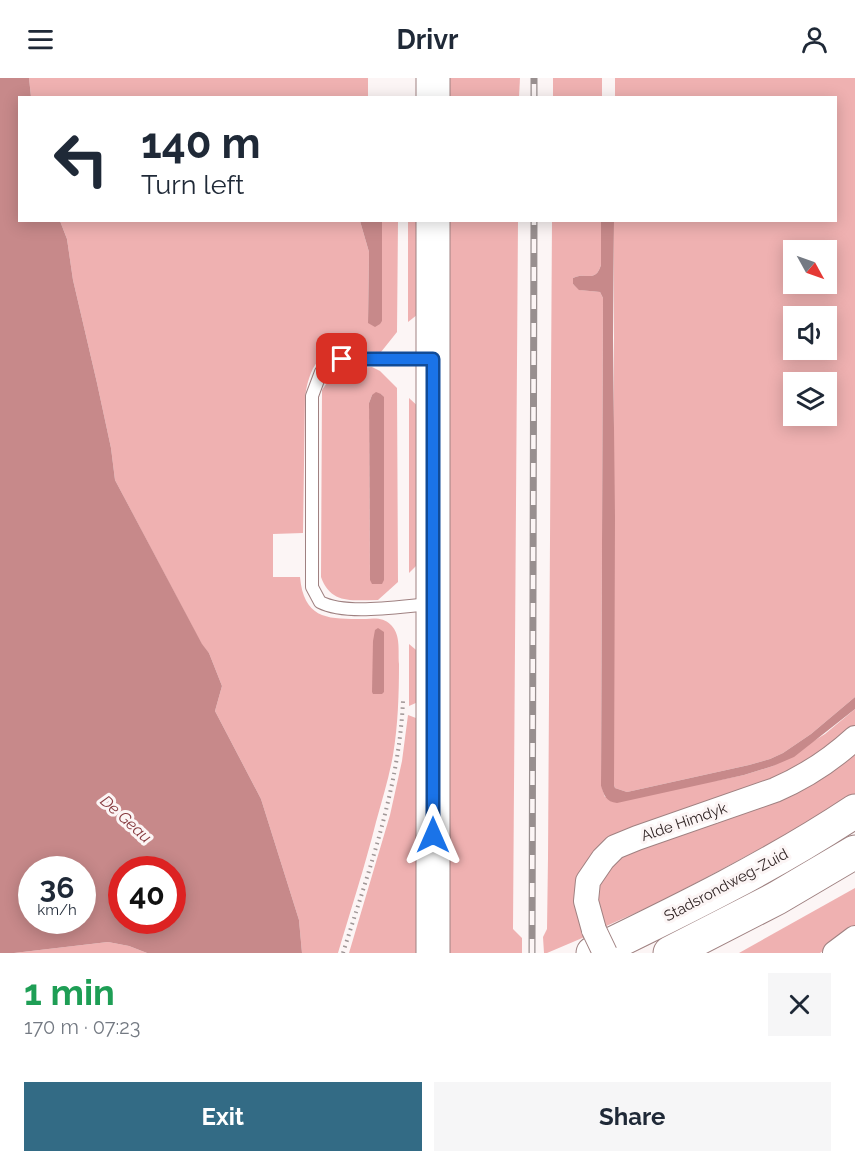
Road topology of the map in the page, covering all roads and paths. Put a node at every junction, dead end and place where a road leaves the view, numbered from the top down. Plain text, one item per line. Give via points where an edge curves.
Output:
1 (433, 78) edge
2 (433, 96) edge
3 (433, 222) edge
4 (433, 359) junction
5 (433, 604) junction
6 (855, 738) edge
7 (855, 811) edge
8 (855, 852) edge
9 (855, 938) edge
10 (593, 941) edge
11 (433, 953) edge
12 (605, 953) edge
13 (670, 953) edge
14 (835, 953) edge

1 - 2 main road
3 - 4 main road
4 - 5 main road
4 - 5 lane via 342,359 321,372 312,396 312,587 316,596 327,605 348,609
5 - 11 main road
6 - 10 street, Alde Himdyk via 829,760 784,786 615,847 588,881 586,901
7 - 10 main road, Stadsrondweg-Zuid via 738,880
8 - 13 main road
9 - 14 street
10 - 12 street, Alde Himdyk, bridge

